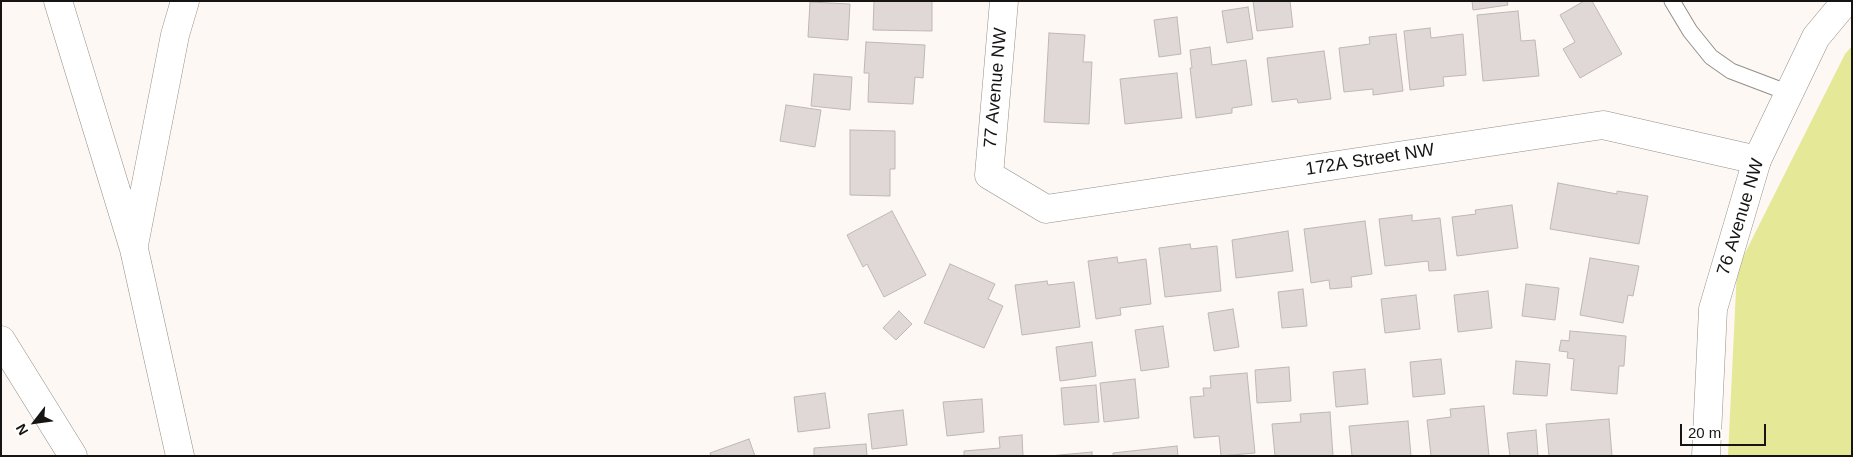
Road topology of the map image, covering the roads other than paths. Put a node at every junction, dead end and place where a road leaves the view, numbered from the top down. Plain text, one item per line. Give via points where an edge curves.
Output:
1 (58, 1) edge
2 (185, 1) edge
3 (1004, 1) edge
4 (1672, 1) edge
5 (1846, 1) edge
6 (1789, 93) junction
7 (1757, 160) junction
8 (989, 175) joint
9 (134, 249) junction
10 (1, 340) edge
11 (73, 456) edge
12 (180, 456) edge
13 (1706, 456) edge

1 - 9 main road
2 - 9 main road via 175,35
3 - 8 main road, 77 Avenue NW
4 - 6 lane via 1711,57 1731,71
5 - 6 main road, 76 Avenue NW via 1816,37
6 - 7 main road, 76 Avenue NW
7 - 8 main road, 172A Street NW via 1603,125 1046,209
7 - 13 main road, 76 Avenue NW via 1713,309
9 - 12 main road
10 - 11 main road

